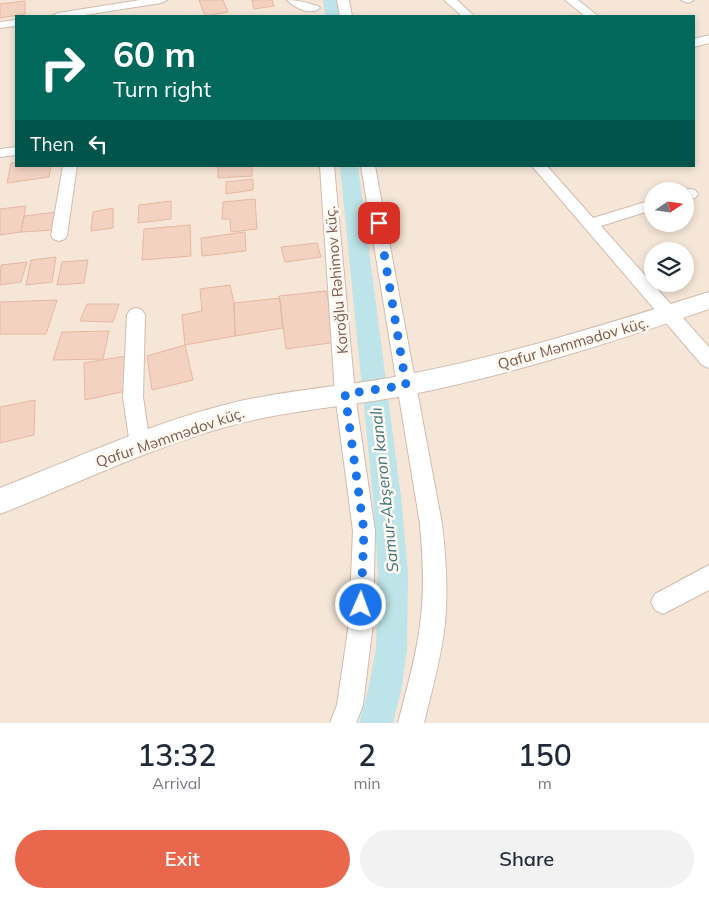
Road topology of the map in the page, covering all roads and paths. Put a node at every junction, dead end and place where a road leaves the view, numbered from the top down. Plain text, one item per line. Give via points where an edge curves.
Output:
1 (161, 0) edge
2 (293, 0) edge
3 (343, 0) edge
4 (450, 0) edge
5 (571, 0) edge
6 (314, 8) edge
7 (64, 15) edge
8 (346, 15) edge
9 (467, 15) edge
10 (591, 15) edge
11 (15, 23) edge
12 (0, 25) edge
13 (709, 39) edge
14 (695, 42) edge
15 (15, 151) edge
16 (0, 153) edge
17 (70, 167) edge
18 (327, 167) edge
19 (368, 167) edge
20 (540, 167) edge
21 (644, 207) edge
22 (591, 224) junction
23 (59, 235) dead end
24 (709, 300) edge
25 (668, 314) junction
26 (136, 315) dead end
27 (709, 360) edge
28 (406, 385) junction
29 (345, 394) junction
30 (140, 445) junction
31 (0, 501) edge
32 (709, 577) edge
33 (663, 602) dead end
34 (343, 723) edge
35 (411, 723) edge

1 - 7 street
2 - 6 street via 304,7
3 - 8 street
4 - 9 street
5 - 10 street
11 - 12 street
13 - 14 street
15 - 16 street
17 - 23 street
18 - 29 street, Koroğlu Rəhimov küç.
19 - 28 street
20 - 22 street
21 - 22 street
22 - 25 street
24 - 25 street, Qafur Məmmədov küç.
25 - 27 street
25 - 28 street, Qafur Məmmədov küç. via 538,355
26 - 30 street via 133,398
28 - 29 street, Qafur Məmmədov küç.
28 - 35 street via 435,563 432,627
29 - 30 street, Qafur Məmmədov küç. via 256,407
29 - 34 street, Koroğlu Rəhimov küç. via 364,531 361,623 350,705
30 - 31 street, Qafur Məmmədov küç.
32 - 33 street

